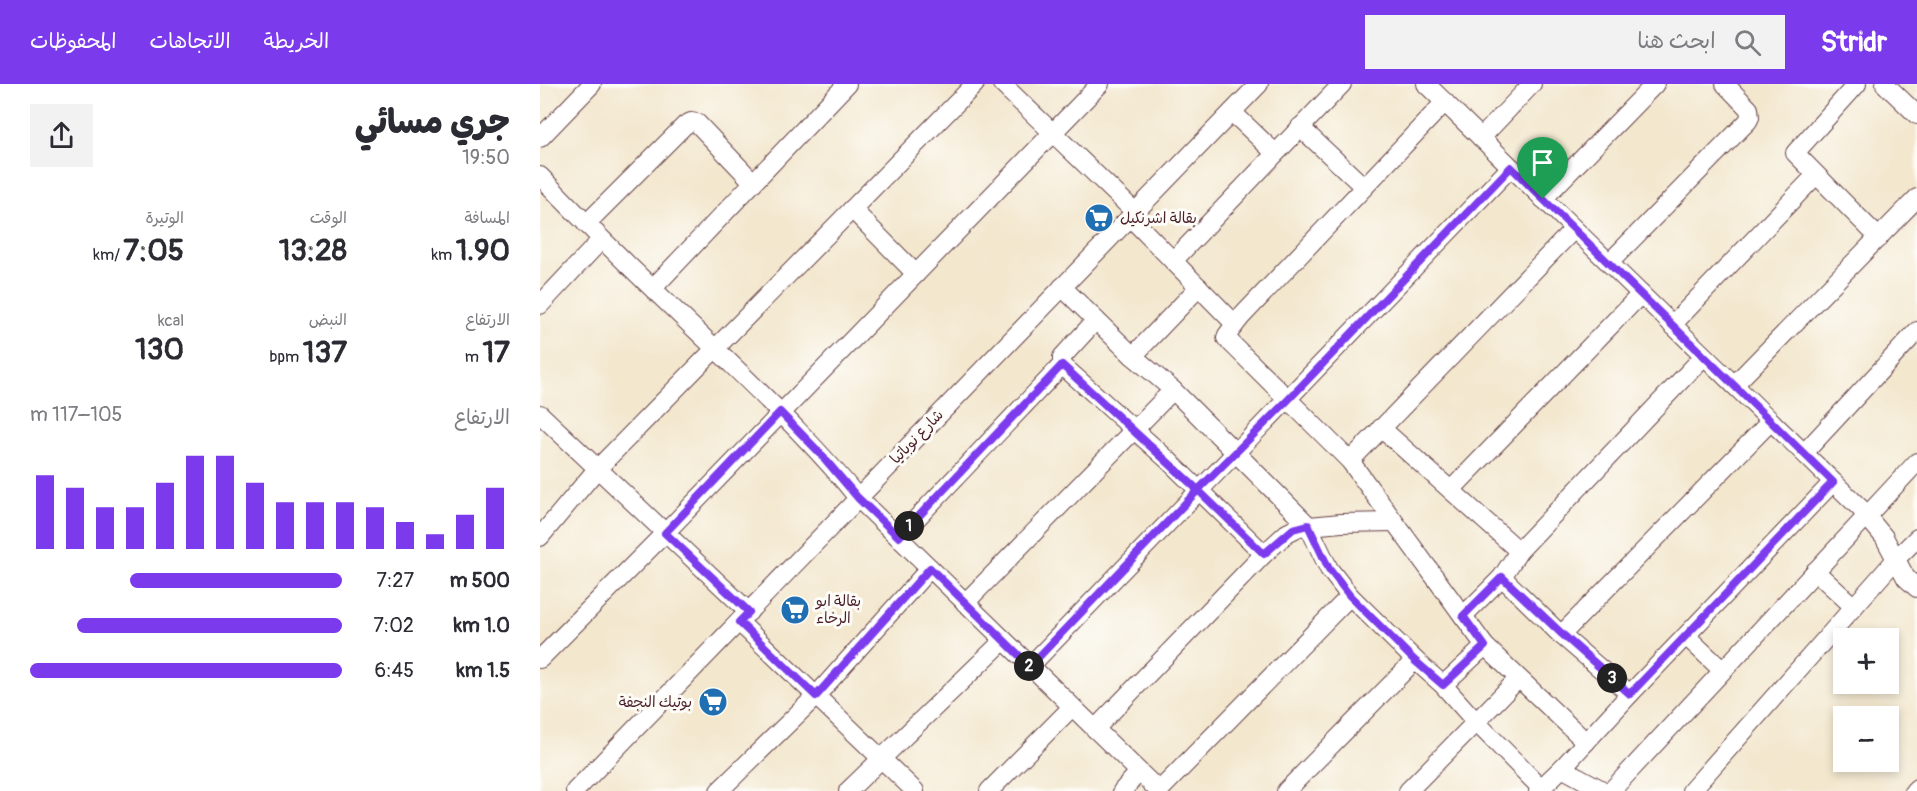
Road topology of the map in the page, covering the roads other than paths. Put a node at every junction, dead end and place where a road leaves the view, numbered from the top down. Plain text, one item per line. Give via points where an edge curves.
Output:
1 (592, 84) edge
2 (847, 84) edge
3 (975, 84) edge
4 (1002, 84) edge
5 (1100, 84) edge
6 (1259, 84) edge
7 (1342, 84) edge
8 (1426, 84) edge
9 (1532, 84) edge
10 (1655, 84) edge
11 (1725, 84) edge
12 (1857, 84) edge
13 (1886, 84) edge
14 (1444, 102) junction
15 (1232, 112) junction
16 (1917, 115) edge
17 (1300, 127) junction
18 (1053, 134) junction
19 (540, 138) edge
20 (1481, 138) junction
21 (1275, 153) junction
22 (1511, 167) junction
23 (540, 176) edge
24 (1815, 176) junction
25 (753, 182) junction
26 (1364, 187) junction
27 (1917, 198) edge
28 (1543, 199) junction
29 (852, 209) junction
30 (1132, 214) junction
31 (586, 224) junction
32 (1574, 229) junction
33 (1879, 238) junction
34 (601, 240) junction
35 (1173, 261) junction
36 (1609, 263) junction
37 (915, 274) junction
38 (1062, 287) junction
39 (1199, 287) junction
40 (652, 288) junction
41 (1641, 294) junction
42 (540, 306) edge
43 (1096, 320) junction
44 (1235, 324) junction
45 (1672, 325) junction
46 (1917, 331) edge
47 (714, 348) junction
48 (1133, 356) junction
49 (1704, 356) junction
50 (1062, 365) junction
51 (1734, 385) junction
52 (1173, 390) junction
53 (1288, 400) junction
54 (780, 412) junction
55 (540, 414) edge
56 (1771, 421) junction
57 (1381, 428) junction
58 (1135, 430) junction
59 (1237, 452) junction
60 (1804, 453) junction
61 (1350, 462) junction
62 (1917, 462) edge
63 (597, 469) junction
64 (1833, 482) junction
65 (1198, 490) junction
66 (1451, 490) junction
67 (858, 498) junction
68 (1867, 516) junction
69 (1394, 522) junction
70 (1308, 525) junction
71 (665, 533) junction
72 (540, 537) edge
73 (899, 537) junction
74 (1917, 538) edge
75 (1519, 551) junction
76 (1264, 554) junction
77 (1897, 558) junction
78 (930, 568) junction
79 (1815, 571) junction
80 (1502, 577) junction
81 (1917, 588) edge
82 (1350, 596) junction
83 (965, 603) junction
84 (1854, 607) junction
85 (1463, 616) junction
86 (744, 617) junction
87 (1562, 634) junction
88 (1686, 636) junction
89 (1003, 641) junction
90 (1485, 646) junction
91 (540, 659) edge
92 (1414, 660) junction
93 (1030, 666) junction
94 (1722, 670) junction
95 (1518, 679) junction
96 (1443, 685) junction
97 (1630, 694) junction
98 (816, 696) junction
99 (1072, 707) junction
100 (1476, 722) junction
101 (1095, 729) junction
102 (1586, 742) junction
103 (880, 758) junction
104 (1562, 768) junction
105 (1139, 772) junction
106 (1917, 788) edge
107 (1540, 789) edge
108 (575, 791) edge
109 (719, 791) edge
110 (848, 791) edge
111 (915, 791) edge
112 (990, 791) edge
113 (1122, 791) edge
114 (1159, 791) edge
115 (1286, 791) edge
116 (1408, 791) edge
117 (1604, 791) edge
118 (1611, 791) edge
119 (1691, 791) edge
120 (1914, 791) edge

1 - 19 street
2 - 25 street
3 - 29 street
4 - 18 street
5 - 18 street
6 - 15 street, شارع نوباتيا
7 - 17 street
8 - 14 street
9 - 20 street
10 - 28 street
11 - 36 street via 1749,109 1750,117
12 - 24 street via 1796,150 1797,158
13 - 16 street
14 - 20 street
14 - 26 street
15 - 21 street
15 - 30 street, شارع نوباتيا
17 - 21 street
17 - 26 street
18 - 30 street
18 - 37 street
20 - 22 street
21 - 35 street
22 - 28 street
22 - 53 street
23 - 31 street
24 - 33 street
24 - 45 street
25 - 31 street via 697,123 691,122
25 - 40 street
26 - 44 street
27 - 33 street
28 - 32 street
29 - 37 street
29 - 47 street
30 - 35 street
30 - 38 street, شارع نوباتيا
31 - 34 street
32 - 36 street
32 - 57 street
33 - 51 street
34 - 40 street
34 - 42 street
35 - 39 street
36 - 41 street
37 - 54 street
38 - 43 street
38 - 67 street, شارع نوباتيا
39 - 44 street
39 - 48 street
40 - 47 street
41 - 45 street
41 - 66 street
43 - 48 street
43 - 50 street via 1062,357
44 - 53 street via 1227,334 1228,341
45 - 49 street
46 - 60 street
47 - 54 street
47 - 63 street
48 - 52 street
49 - 51 street
49 - 75 street
50 - 58 street
50 - 73 street
51 - 56 street
52 - 58 street
52 - 59 street
53 - 59 street
53 - 61 street
54 - 67 street
54 - 71 street
55 - 63 street
56 - 60 street
56 - 87 street
57 - 61 street
57 - 66 street
58 - 65 street
58 - 83 street
59 - 65 street
59 - 70 street
60 - 64 street
61 - 69 street
62 - 68 street
63 - 71 street
63 - 72 street
64 - 68 street
64 - 88 street
65 - 76 street
65 - 93 street
66 - 75 street
67 - 73 street
67 - 86 street, شارع نوباتيا
68 - 77 street
68 - 79 street
69 - 70 street
69 - 85 street
70 - 76 street via 1293,529
70 - 82 street via 1329,569
71 - 86 street
71 - 91 street
73 - 78 street
74 - 77 street
75 - 80 street
76 - 101 street
77 - 81 street via 1906,578
77 - 84 street
78 - 83 street
78 - 98 street
79 - 84 street
79 - 94 street
80 - 85 street
80 - 87 street
82 - 92 street
82 - 114 street
83 - 89 street
84 - 119 street
85 - 90 street
86 - 98 street
86 - 108 street, شارع نوباتيا
87 - 97 street
88 - 94 street
88 - 97 street
89 - 93 street
89 - 103 street
90 - 95 street
90 - 96 street
92 - 96 street
92 - 115 street
93 - 99 street
94 - 118 street
95 - 100 street
95 - 102 street
96 - 100 street
97 - 102 street
98 - 103 street
98 - 109 street
99 - 101 street
99 - 112 street
100 - 107 street
100 - 116 street
101 - 105 street
102 - 104 street
103 - 110 street
103 - 111 street
104 - 107 street
104 - 117 street
105 - 113 street
105 - 114 street
106 - 120 street

